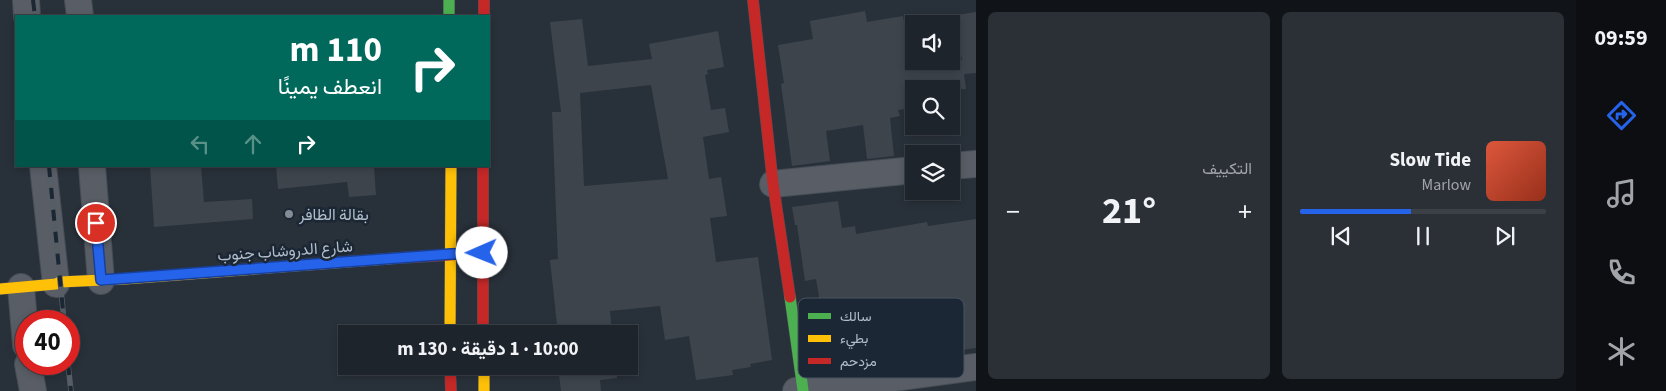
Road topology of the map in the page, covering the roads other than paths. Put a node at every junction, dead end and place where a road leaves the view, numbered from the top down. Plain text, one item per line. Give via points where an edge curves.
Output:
1 (26, 0) edge
2 (78, 0) edge
3 (449, 0) edge
4 (484, 0) edge
5 (754, 0) edge
6 (27, 15) edge
7 (80, 15) edge
8 (449, 15) edge
9 (484, 15) edge
10 (976, 164) edge
11 (960, 165) edge
12 (43, 167) edge
13 (92, 167) edge
14 (451, 167) edge
15 (483, 167) edge
16 (905, 171) edge
17 (773, 184) junction
18 (482, 253) junction
19 (451, 254) junction
20 (101, 280) junction
21 (56, 284) junction
22 (10, 288) edge
23 (16, 310) edge
24 (450, 325) edge
25 (483, 325) edge
26 (30, 375) edge
27 (450, 375) edge
28 (484, 375) edge
29 (798, 376) edge
30 (798, 378) edge
31 (895, 378) edge
32 (33, 391) edge
33 (451, 391) edge
34 (484, 391) edge
35 (800, 391) edge

1 - 6 street
2 - 7 street
3 - 8 main road
4 - 9 main road
5 - 17 main road
10 - 11 street
12 - 21 street
13 - 20 street
14 - 19 main road
15 - 18 main road
16 - 17 street
17 - 29 main road
18 - 19 main road, شارع الدروشاب جنوب
18 - 25 main road
19 - 20 main road, شارع الدروشاب جنوب
19 - 24 main road
20 - 21 main road, شارع الدروشاب جنوب
21 - 22 main road, شارع الدروشاب جنوب
22 - 23 street
26 - 32 street
27 - 33 main road
28 - 34 main road
30 - 35 main road
31 - 35 street

